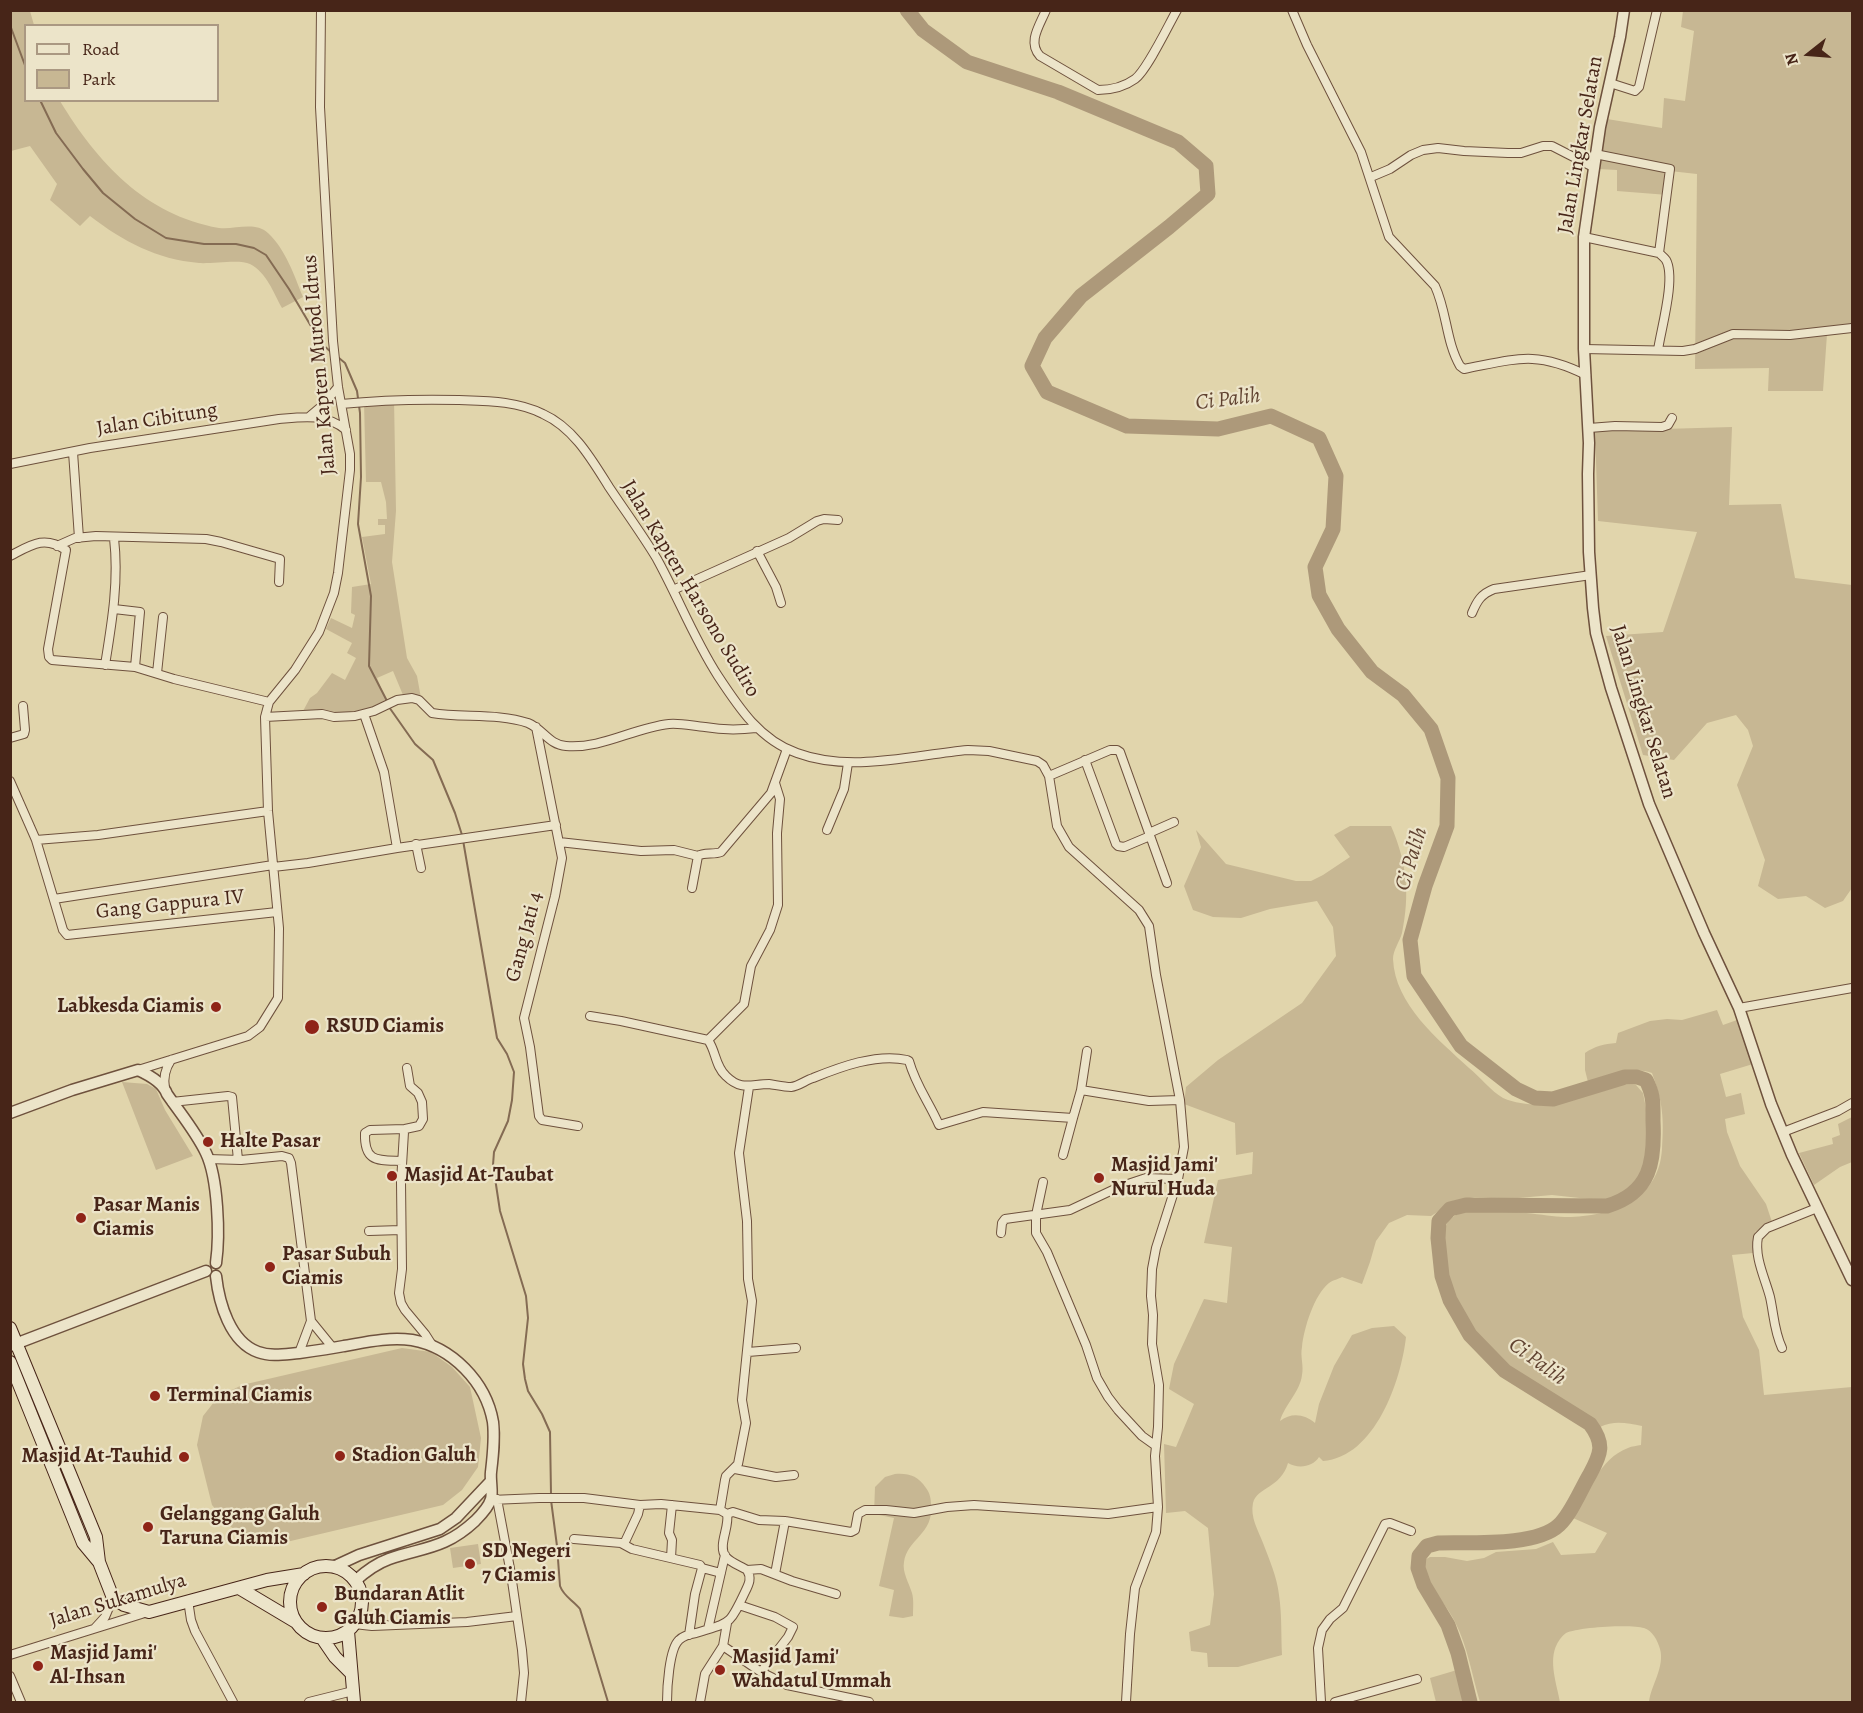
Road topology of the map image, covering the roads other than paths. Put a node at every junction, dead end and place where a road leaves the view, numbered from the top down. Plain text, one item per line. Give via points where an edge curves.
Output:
1 (321, 10) edge
2 (1046, 10) edge
3 (1177, 10) edge
4 (1292, 10) edge
5 (1624, 10) edge
6 (1657, 10) edge
7 (1610, 83) junction
8 (1595, 154) junction
9 (1593, 167) junction
10 (1371, 177) junction
11 (1584, 237) junction
12 (1659, 253) junction
13 (1852, 328) edge
14 (1584, 349) junction
15 (1658, 350) junction
16 (1586, 375) junction
17 (338, 387) junction
18 (341, 404) junction
19 (310, 416) junction
20 (1672, 418) dead end
21 (1589, 428) junction
22 (346, 430) junction
23 (73, 452) junction
24 (10, 464) edge
25 (838, 520) dead end
26 (79, 538) junction
27 (114, 538) junction
28 (57, 546) junction
29 (757, 551) junction
30 (10, 556) edge
31 (1591, 575) junction
32 (279, 582) dead end
33 (673, 590) junction
34 (781, 603) dead end
35 (114, 609) junction
36 (1472, 613) dead end
37 (163, 617) dead end
38 (105, 665) junction
39 (135, 667) junction
40 (157, 673) junction
41 (269, 702) junction
42 (23, 706) dead end
43 (364, 714) junction
44 (265, 717) junction
45 (536, 727) junction
46 (756, 728) junction
47 (10, 738) edge
48 (787, 749) junction
49 (1085, 760) junction
50 (848, 763) junction
51 (1049, 776) junction
52 (10, 781) edge
53 (775, 783) junction
54 (268, 811) junction
55 (1174, 822) dead end
56 (556, 825) junction
57 (827, 830) dead end
58 (1149, 835) junction
59 (36, 840) junction
60 (559, 842) junction
61 (416, 844) junction
62 (397, 848) junction
63 (698, 856) junction
64 (273, 866) junction
65 (421, 868) dead end
66 (1167, 883) dead end
67 (692, 888) dead end
68 (54, 899) junction
69 (278, 912) junction
70 (1852, 988) edge
71 (1739, 1008) junction
72 (590, 1017) dead end
73 (708, 1040) junction
74 (1087, 1051) dead end
75 (171, 1059) junction
76 (407, 1068) dead end
77 (138, 1070) junction
78 (748, 1087) junction
79 (165, 1089) junction
80 (1081, 1090) junction
81 (1180, 1100) junction
82 (172, 1102) junction
83 (1852, 1103) edge
84 (10, 1113) edge
85 (1073, 1118) junction
86 (578, 1126) dead end
87 (405, 1129) junction
88 (1783, 1132) junction
89 (1063, 1155) dead end
90 (208, 1159) junction
91 (238, 1160) junction
92 (402, 1161) junction
93 (1178, 1179) junction
94 (1043, 1182) dead end
95 (1817, 1208) junction
96 (1036, 1215) junction
97 (401, 1230) junction
98 (369, 1231) dead end
99 (1001, 1233) dead end
100 (211, 1274) junction
101 (1852, 1280) edge
102 (311, 1321) junction
103 (10, 1328) edge
104 (14, 1345) edge
105 (432, 1345) junction
106 (333, 1348) junction
107 (796, 1348) dead end
108 (1782, 1348) dead end
109 (748, 1352) junction
110 (299, 1353) junction
111 (10, 1362) edge
112 (39, 1398) junction
113 (27, 1403) junction
114 (54, 1436) junction
115 (42, 1441) junction
116 (1156, 1446) junction
117 (735, 1469) junction
118 (794, 1475) dead end
119 (490, 1482) junction
120 (494, 1499) junction
121 (640, 1505) junction
122 (672, 1505) junction
123 (1158, 1507) junction
124 (724, 1512) junction
125 (785, 1521) junction
126 (440, 1529) junction
127 (1411, 1531) dead end
128 (574, 1539) dead end
129 (448, 1541) junction
130 (624, 1544) junction
131 (725, 1555) junction
132 (671, 1558) junction
133 (99, 1562) junction
134 (333, 1567) junction
135 (702, 1568) junction
136 (747, 1570) junction
137 (721, 1573) junction
138 (304, 1574) junction
139 (775, 1574) junction
140 (355, 1581) junction
141 (239, 1588) junction
142 (836, 1594) dead end
143 (113, 1598) junction
144 (188, 1600) junction
145 (739, 1605) junction
146 (149, 1612) junction
147 (518, 1616) junction
148 (296, 1622) junction
149 (727, 1623) junction
150 (351, 1628) junction
151 (94, 1629) junction
152 (708, 1629) junction
153 (689, 1635) junction
154 (322, 1638) junction
155 (723, 1646) junction
156 (10, 1655) edge
157 (350, 1672) junction
158 (761, 1672) junction
159 (10, 1676) edge
160 (1417, 1679) dead end
161 (353, 1697) edge
162 (21, 1702) edge
163 (233, 1702) edge
164 (309, 1702) edge
165 (521, 1702) edge
166 (667, 1702) edge
167 (700, 1702) edge
168 (869, 1702) edge
169 (1126, 1702) edge
170 (1321, 1702) edge
171 (1335, 1702) edge

1 - 17 street, Jalan Kapten Murod Idrus via 320,107
2 - 3 street via 1035,36 1035,51 1098,90 1112,90 1143,71
4 - 10 street
5 - 7 street, Jalan Lingkar Selatan
6 - 7 street via 1640,87 1635,91
7 - 8 street, Jalan Lingkar Selatan
8 - 9 street, Jalan Lingkar Selatan
8 - 12 street via 1670,169
9 - 10 street via 1552,146 1521,153 1438,148 1411,155
9 - 11 street, Jalan Lingkar Selatan
10 - 16 street via 1389,237 1435,286 1460,366 1464,369 1535,358
11 - 12 street
11 - 14 street, Jalan Lingkar Selatan
12 - 15 street via 1666,260 1670,286
13 - 15 street via 1790,335 1733,334 1695,349
14 - 15 street
14 - 16 street, Jalan Lingkar Selatan
16 - 21 street, Jalan Lingkar Selatan
17 - 18 street, Jalan Kapten Murod Idrus
17 - 19 street
18 - 22 street, Jalan Kapten Murod Idrus
18 - 33 street, Jalan Kapten Harsono Sudiro via 423,399 504,402 534,409 551,418 570,433 590,458
19 - 22 street via 338,423
19 - 23 street, Jalan Cibitung
20 - 21 street via 1665,426
21 - 31 street, Jalan Lingkar Selatan
22 - 41 street, Jalan Kapten Murod Idrus via 350,470 334,593 319,632
23 - 24 street, Jalan Cibitung
23 - 26 street
25 - 29 street via 817,520 789,538
26 - 27 street
26 - 28 street
27 - 32 street via 221,542 279,559
27 - 35 street
28 - 30 street via 39,542
28 - 38 street via 67,554 52,621 49,657
29 - 33 street
29 - 34 street
31 - 36 street via 1494,588 1478,598
31 - 71 street, Jalan Lingkar Selatan via 1596,633 1649,804
33 - 46 street, Jalan Kapten Harsono Sudiro via 714,670
35 - 38 street
35 - 39 street via 140,613
37 - 40 street
38 - 39 street
39 - 40 street
40 - 41 street
41 - 44 street, Jalan Kapten Murod Idrus
42 - 47 street via 24,734
43 - 44 street
43 - 45 street via 403,698 414,698 432,713 506,719
43 - 62 street via 384,772
44 - 54 street, Jalan Kapten Murod Idrus
45 - 46 street via 554,744 564,746 596,744 664,725
45 - 56 street, Gang Jati 4
46 - 48 street, Jalan Kapten Harsono Sudiro
48 - 50 street, Jalan Kapten Harsono Sudiro
48 - 53 street
49 - 51 street
49 - 58 street via 1110,750 1120,752
49 - 58 street via 1116,844 1124,847
50 - 51 street, Jalan Kapten Harsono Sudiro via 959,751 989,752 1037,761
50 - 57 street via 844,789
51 - 81 street via 1057,826 1069,847 1139,910 1149,926
52 - 59 street
53 - 63 street via 722,852
53 - 73 street via 780,799 777,908 750,969 744,1004
54 - 59 street
54 - 64 street, Jalan Kapten Murod Idrus
55 - 58 street
56 - 60 street, Gang Jati 4
56 - 61 street
58 - 66 street
59 - 68 street
60 - 63 street via 641,851 674,850
60 - 86 street, Gang Jati 4 via 562,862 524,1020 537,1113 542,1120
61 - 62 street
61 - 65 street
62 - 64 street
63 - 67 street
64 - 68 street
64 - 69 street, Jalan Kapten Murod Idrus
68 - 69 street, Gang Gappura IV via 67,935
69 - 75 street, Jalan Kapten Murod Idrus via 278,998 260,1027 248,1036
70 - 71 street
71 - 88 street, Jalan Lingkar Selatan
72 - 73 street
73 - 78 street via 724,1075
74 - 80 street
75 - 77 street, Jalan Kapten Murod Idrus
75 - 79 street via 164,1076
76 - 87 street via 410,1086 421,1097 423,1119 419,1126
77 - 79 street
77 - 84 street
78 - 85 street via 790,1087 873,1059 903,1059 909,1061 914,1079 939,1125 983,1112
78 - 109 street via 739,1154 752,1301
79 - 82 street
80 - 81 street via 1149,1101
80 - 85 street
81 - 93 street via 1184,1147
82 - 90 street
82 - 91 street via 232,1097
83 - 88 street
85 - 89 street
87 - 92 street
87 - 92 street via 365,1133 367,1150 375,1160
88 - 95 street, Jalan Lingkar Selatan
90 - 91 street
90 - 100 street via 218,1216 216,1263 221,1270
91 - 102 street via 289,1158
92 - 97 street
93 - 96 street via 1146,1178 1070,1210
93 - 116 street via 1152,1269 1152,1344 1159,1396
94 - 96 street
95 - 101 street, Jalan Lingkar Selatan
95 - 108 street via 1767,1228 1758,1237 1757,1253
96 - 99 street via 1005,1219
96 - 116 street via 1036,1233 1097,1378 1108,1397 1142,1436
97 - 98 street
97 - 105 street via 400,1303
100 - 104 street
100 - 110 street via 235,1334 245,1344 274,1355
102 - 106 street
102 - 110 street
103 - 104 main road
104 - 112 main road
105 - 106 street via 385,1339
105 - 119 street via 472,1377 486,1400 494,1443
106 - 110 street
107 - 109 street
109 - 117 street via 742,1400 746,1423
111 - 113 main road
112 - 113 main road
112 - 114 main road
113 - 115 main road
114 - 115 main road
114 - 133 main road via 96,1537
115 - 133 main road via 83,1543
116 - 123 street
117 - 118 street via 776,1477
117 - 124 street via 726,1476
119 - 120 street
119 - 126 street
120 - 121 street via 584,1498
120 - 129 street via 476,1520
120 - 147 street
121 - 122 street
121 - 130 street
122 - 124 street
122 - 132 street
123 - 125 street via 1108,1514 974,1505 914,1513 865,1510 858,1514 855,1530 851,1532
123 - 169 street via 1156,1532 1135,1588
124 - 125 street
124 - 131 street via 728,1521
125 - 139 street
126 - 129 street
126 - 134 street
127 - 170 street via 1385,1524 1343,1608 1322,1630 1318,1648
128 - 130 street
129 - 140 street via 387,1560
130 - 132 street
131 - 136 street
131 - 137 street
132 - 135 street
133 - 143 main road
134 - 138 main road
134 - 140 main road
135 - 137 street
135 - 153 street
136 - 139 street
136 - 145 street via 750,1580
137 - 152 street
138 - 141 main road, Jalan Sukamulya
138 - 148 main road via 295,1585 291,1600
139 - 142 street
140 - 150 main road via 361,1608
141 - 144 main road, Jalan Sukamulya
141 - 148 main road
143 - 146 main road
143 - 151 street via 105,1617
144 - 146 main road, Jalan Sukamulya
144 - 163 street via 195,1631
145 - 149 street
145 - 158 street via 793,1627
146 - 151 street, Jalan Sukamulya
147 - 150 street
147 - 165 street via 524,1673
148 - 154 main road
149 - 152 street
149 - 155 street
150 - 154 main road via 336,1637
150 - 157 main road
151 - 156 street, Jalan Sukamulya
152 - 153 street
153 - 166 street via 678,1640 674,1649
154 - 157 main road
155 - 158 street
155 - 167 street via 705,1674
157 - 161 main road
158 - 168 street via 787,1685
159 - 162 street
160 - 171 street
161 - 164 street

